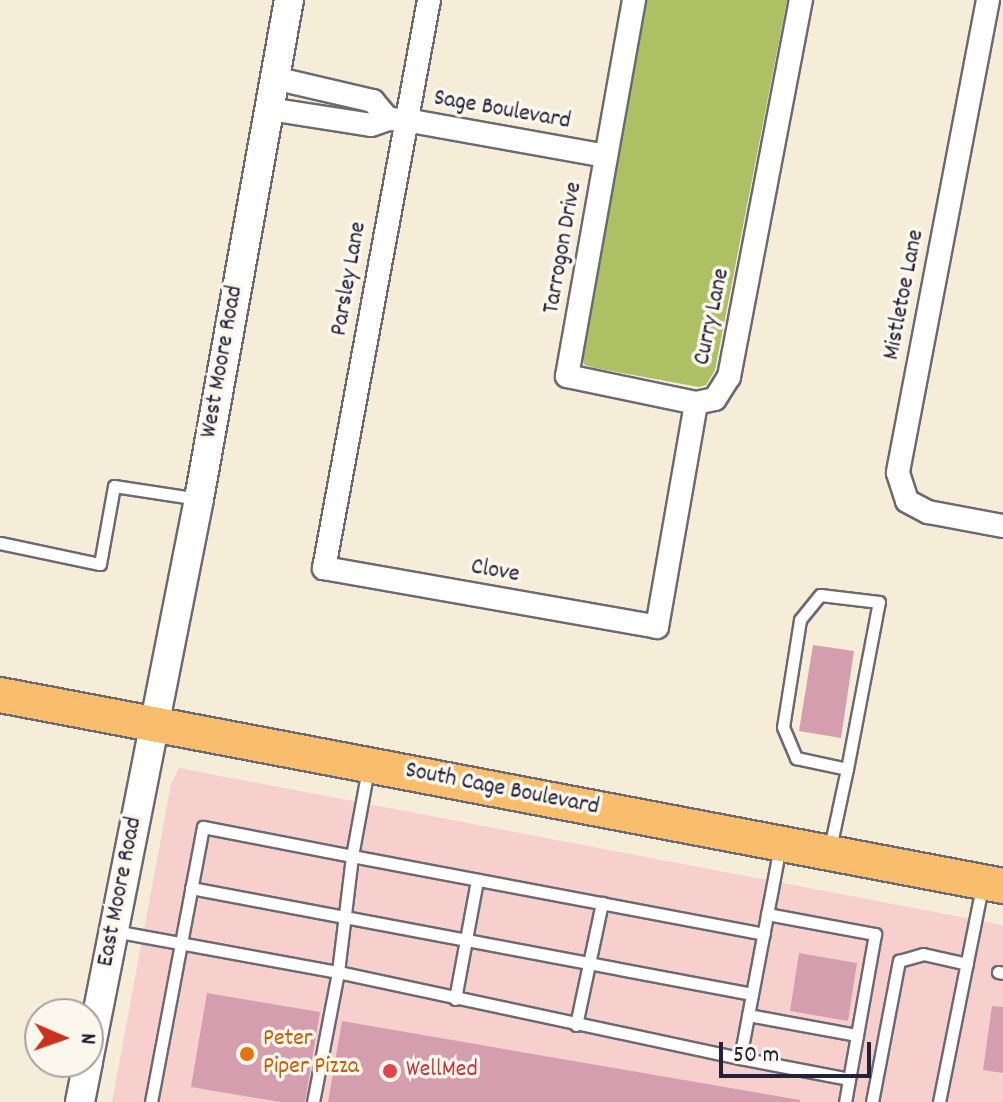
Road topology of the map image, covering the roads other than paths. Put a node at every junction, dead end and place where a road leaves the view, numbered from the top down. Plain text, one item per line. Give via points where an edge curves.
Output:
1 (289, 0) edge
2 (429, 0) edge
3 (634, 0) edge
4 (801, 0) edge
5 (988, 0) edge
6 (274, 78) junction
7 (269, 109) junction
8 (397, 120) junction
9 (606, 156) junction
10 (696, 403) junction
11 (199, 499) junction
12 (1003, 526) edge
13 (0, 543) edge
14 (324, 568) joint
15 (0, 695) edge
16 (154, 723) junction
17 (369, 765) junction
18 (847, 769) junction
19 (781, 844) junction
20 (829, 853) junction
21 (352, 856) junction
22 (477, 880) junction
23 (993, 884) edge
24 (191, 888) junction
25 (602, 903) junction
26 (344, 914) junction
27 (767, 914) junction
28 (113, 931) junction
29 (764, 934) junction
30 (466, 940) junction
31 (181, 944) junction
32 (589, 963) junction
33 (967, 964) junction
34 (338, 972) junction
35 (752, 994) junction
36 (100, 998) edge
37 (455, 999) junction
38 (748, 1015) junction
39 (576, 1025) junction
40 (857, 1035) junction
41 (740, 1058) junction
42 (85, 1078) edge
43 (849, 1079) junction
44 (80, 1102) edge
45 (151, 1102) edge
46 (313, 1102) edge
47 (845, 1102) edge
48 (872, 1102) edge
49 (939, 1102) edge

1 - 6 street, West Moore Road
2 - 8 street, Parsley Lane
3 - 9 street, Tarrogon Drive
4 - 10 street, Curry Lane via 729,377 715,399
5 - 12 street, Mistletoe Lane via 898,473 907,501 928,512
6 - 7 street, West Moore Road
6 - 8 street, Sage Boulevard via 373,101
7 - 8 street, Sage Boulevard via 371,125
7 - 11 street, West Moore Road
8 - 9 street, Sage Boulevard
8 - 14 street, Parsley Lane
9 - 10 street, Tarrogon Drive via 567,376
10 - 14 street, Clove via 657,627
11 - 13 lane via 114,486 100,564
11 - 16 street, West Moore Road
15 - 16 main road, South Cage Boulevard
16 - 17 main road, South Cage Boulevard
16 - 28 street, East Moore Road
17 - 19 main road, South Cage Boulevard
17 - 21 lane
18 - 18 lane via 879,602 820,595 800,620 783,727 796,758
18 - 20 lane
19 - 20 main road, South Cage Boulevard
19 - 27 lane
20 - 23 main road, South Cage Boulevard
21 - 22 lane
21 - 24 lane via 203,827
21 - 26 lane
22 - 25 lane
22 - 30 lane
23 - 33 lane
24 - 26 lane
24 - 31 lane
25 - 29 lane
25 - 32 lane
26 - 30 lane
26 - 34 lane
27 - 29 lane
27 - 40 lane via 875,934
28 - 31 lane
28 - 36 street, East Moore Road
29 - 35 lane
30 - 32 lane
30 - 37 lane
31 - 34 lane
31 - 45 lane
32 - 35 lane
32 - 39 lane
33 - 48 lane via 923,954 899,961
33 - 49 lane
34 - 37 lane
34 - 46 lane
35 - 38 lane
37 - 39 lane
38 - 40 lane
38 - 41 lane
39 - 41 lane
40 - 43 lane
41 - 43 lane
42 - 44 street, East Moore Road
43 - 47 lane

